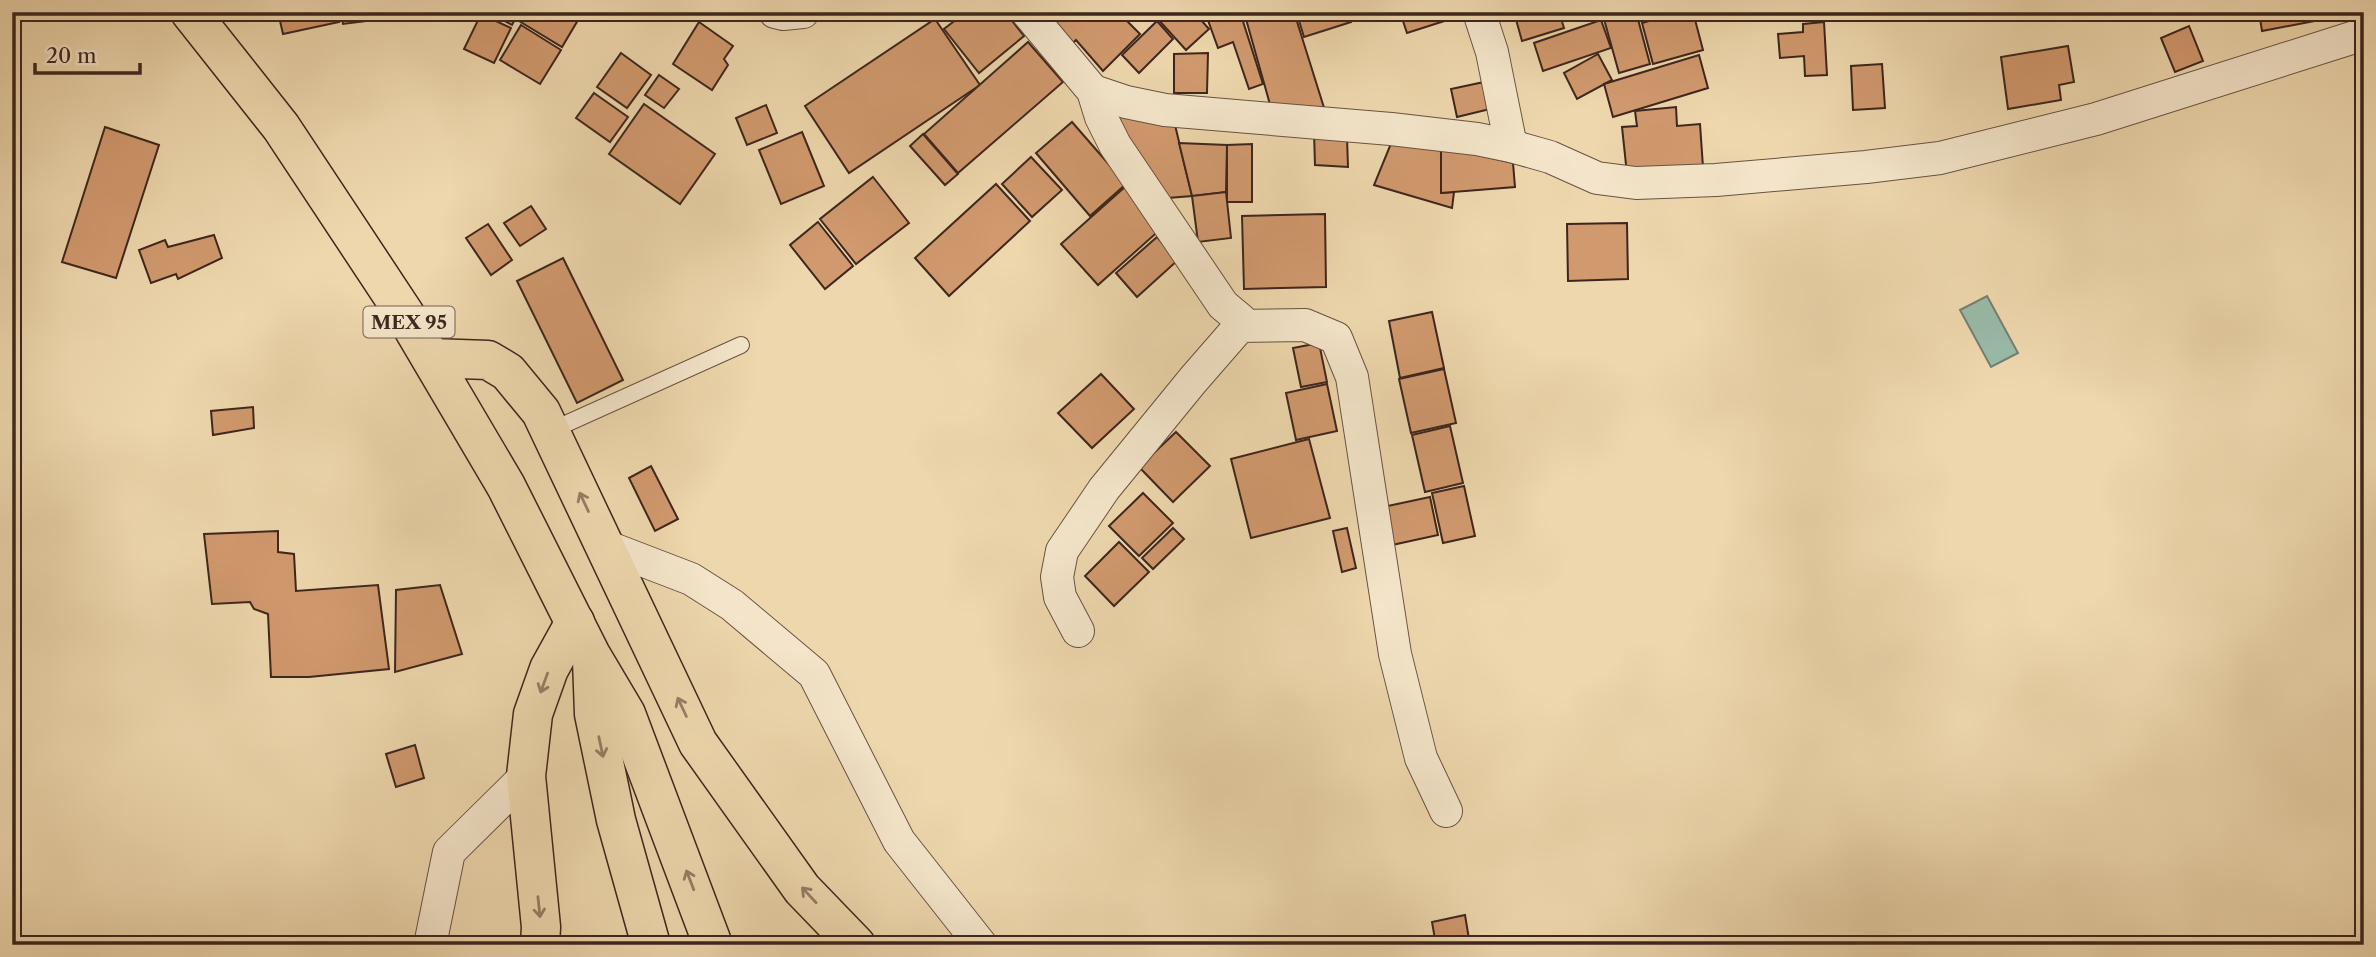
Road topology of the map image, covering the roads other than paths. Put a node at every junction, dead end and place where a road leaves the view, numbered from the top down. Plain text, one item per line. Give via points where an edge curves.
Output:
1 (190, 12) edge
2 (775, 12) edge
3 (803, 12) edge
4 (1027, 12) edge
5 (1479, 12) edge
6 (2364, 34) edge
7 (1093, 91) junction
8 (1511, 146) junction
9 (1240, 326) junction
10 (741, 345) dead end
11 (431, 358) junction
12 (550, 431) junction
13 (605, 546) junction
14 (1079, 631) dead end
15 (583, 638) junction
16 (526, 776) junction
17 (1446, 811) dead end
18 (430, 945) edge
19 (540, 945) edge
20 (652, 945) edge
21 (713, 945) edge
22 (856, 945) edge
23 (981, 945) edge

1 - 11 main road, MEX 95 via 281,127
2 - 3 street
4 - 7 street
5 - 8 street
6 - 8 street via 2096,119 1940,158 1716,180 1636,183 1597,178
7 - 8 street via 1165,110 1391,129
7 - 9 street via 1115,145 1223,305 1241,320
9 - 14 street via 1104,489 1062,551 1057,577 1060,597
9 - 17 street via 1305,325 1336,338 1352,377 1395,654 1421,758
10 - 12 lane
11 - 12 main road via 488,360 508,372 541,412
11 - 15 main road, MEX 95 via 506,486
13 -> 12 main road
22 -> 13 main road via 802,889 698,743
13 - 23 street via 691,579 732,605 814,674 899,841
15 -> 16 main road via 549,669 533,713
15 -> 20 main road, MEX 95 via 617,820
21 -> 15 main road, MEX 95 via 626,714
16 - 18 street via 449,852
16 -> 19 main road

